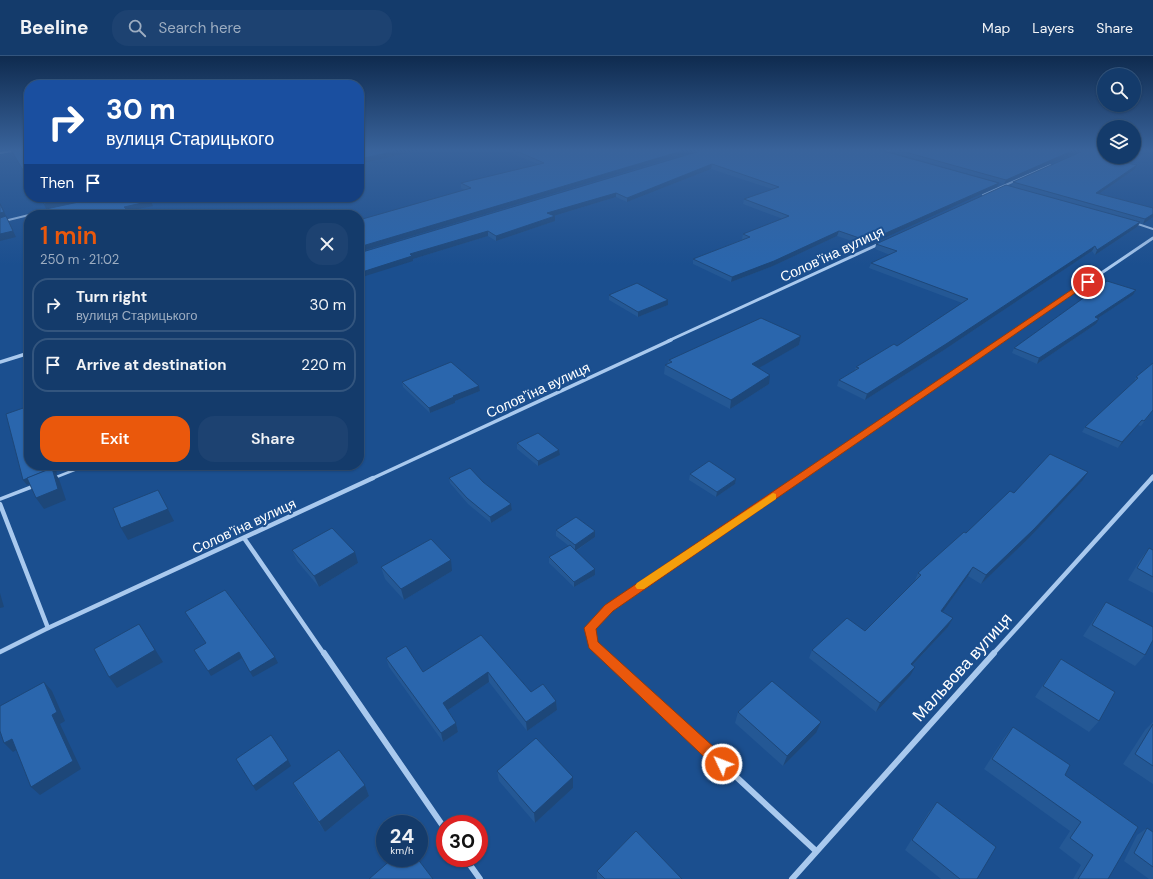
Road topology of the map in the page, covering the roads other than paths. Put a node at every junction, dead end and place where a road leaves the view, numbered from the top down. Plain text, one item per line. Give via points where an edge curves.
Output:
1 (999, 188) edge
2 (982, 196) edge
3 (24, 216) edge
4 (0, 222) edge
5 (1131, 222) edge
6 (1153, 229) edge
7 (1153, 238) edge
8 (881, 243) edge
9 (24, 355) edge
10 (0, 362) edge
11 (74, 470) edge
12 (1153, 476) edge
13 (51, 479) edge
14 (36, 485) edge
15 (0, 499) edge
16 (0, 504) edge
17 (244, 538) junction
18 (48, 628) junction
19 (0, 652) edge
20 (436, 815) edge
21 (816, 851) junction
22 (471, 867) edge
23 (480, 879) edge
24 (792, 879) edge

1 - 2 street
3 - 4 street
5 - 6 street
7 - 21 street via 609,608 590,628 593,644
8 - 17 street, Соловʼїна вулиця
9 - 10 street
11 - 13 lane
12 - 21 street, Мальвова вулиця
14 - 15 lane
16 - 18 street
17 - 18 street, Соловʼїна вулиця
17 - 20 street
18 - 19 street, Соловʼїна вулиця
21 - 24 street, Мальвова вулиця
22 - 23 street

